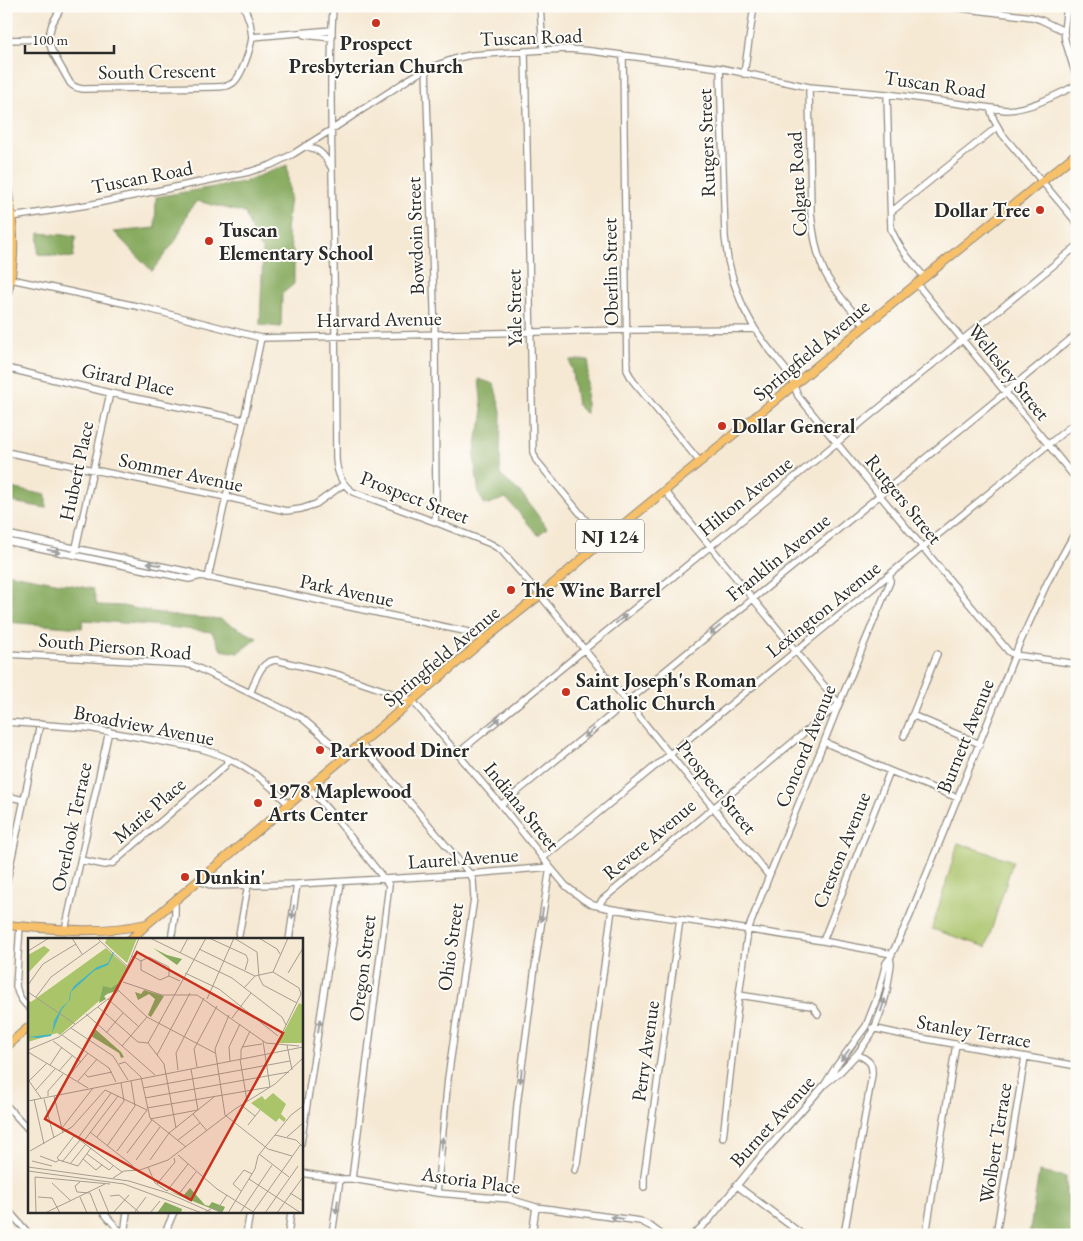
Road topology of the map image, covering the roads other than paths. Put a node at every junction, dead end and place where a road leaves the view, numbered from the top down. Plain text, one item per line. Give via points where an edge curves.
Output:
1 (62, 6) edge
2 (244, 6) edge
3 (333, 6) edge
4 (540, 6) edge
5 (754, 6) edge
6 (943, 6) edge
7 (1067, 6) edge
8 (332, 30) junction
9 (1064, 31) junction
10 (292, 34) junction
11 (252, 37) junction
12 (332, 38) junction
13 (48, 39) junction
14 (6, 40) edge
15 (525, 50) junction
16 (544, 50) junction
17 (623, 55) junction
18 (720, 68) junction
19 (426, 69) junction
20 (744, 74) junction
21 (1077, 79) edge
22 (1077, 85) edge
23 (809, 87) junction
24 (887, 94) junction
25 (990, 108) junction
26 (997, 127) junction
27 (331, 130) junction
28 (305, 146) junction
29 (1077, 153) edge
30 (332, 168) junction
31 (6, 180) edge
32 (1043, 181) junction
33 (891, 212) junction
34 (12, 217) junction
35 (1077, 223) edge
36 (1077, 246) edge
37 (925, 278) junction
38 (11, 279) junction
39 (917, 284) junction
40 (6, 297) edge
41 (865, 326) junction
42 (755, 329) junction
43 (627, 330) junction
44 (531, 333) junction
45 (435, 334) junction
46 (1077, 334) edge
47 (336, 336) junction
48 (261, 338) junction
49 (962, 340) junction
50 (6, 368) edge
51 (794, 385) junction
52 (1006, 392) junction
53 (110, 393) junction
54 (244, 420) junction
55 (1077, 421) edge
56 (836, 443) junction
57 (1048, 445) junction
58 (6, 452) edge
59 (700, 462) junction
60 (92, 470) junction
61 (1077, 480) edge
62 (344, 484) junction
63 (665, 491) junction
64 (879, 495) junction
65 (226, 497) junction
66 (435, 522) junction
67 (1077, 529) edge
68 (6, 534) edge
69 (6, 541) edge
70 (603, 542) junction
71 (1073, 542) edge
72 (710, 547) junction
73 (922, 548) junction
74 (75, 552) junction
75 (890, 575) junction
76 (208, 578) junction
77 (540, 595) junction
78 (753, 599) junction
79 (485, 639) junction
80 (584, 650) junction
81 (796, 652) junction
82 (6, 654) edge
83 (937, 654) dead end
84 (1015, 655) junction
85 (1077, 664) edge
86 (250, 693) junction
87 (412, 700) junction
88 (627, 702) junction
89 (839, 704) junction
90 (912, 715) junction
91 (6, 722) edge
92 (40, 724) junction
93 (109, 731) junction
94 (904, 736) dead end
95 (824, 742) junction
96 (361, 744) junction
97 (980, 744) junction
98 (458, 753) junction
99 (670, 755) junction
100 (346, 756) junction
101 (229, 759) junction
102 (890, 771) junction
103 (309, 788) junction
104 (6, 796) edge
105 (958, 798) junction
106 (24, 800) junction
107 (289, 805) junction
108 (501, 805) junction
109 (713, 808) junction
110 (543, 858) junction
111 (81, 860) junction
112 (550, 867) junction
113 (470, 874) junction
114 (769, 876) junction
115 (385, 880) junction
116 (199, 881) junction
117 (341, 882) junction
118 (297, 884) junction
119 (6, 885) edge
120 (248, 886) junction
121 (175, 901) junction
122 (599, 906) junction
123 (612, 909) junction
124 (680, 919) junction
125 (147, 924) junction
126 (6, 925) edge
127 (20, 926) junction
128 (66, 930) junction
129 (748, 930) junction
130 (132, 938) edge
131 (171, 938) edge
132 (238, 938) edge
133 (289, 938) edge
134 (822, 941) junction
135 (891, 956) junction
136 (739, 995) junction
137 (28, 1007) edge
138 (818, 1014) dead end
139 (866, 1026) junction
140 (28, 1028) edge
141 (874, 1029) junction
142 (956, 1044) junction
143 (6, 1047) edge
144 (858, 1054) junction
145 (1025, 1057) junction
146 (1077, 1066) edge
147 (825, 1084) junction
148 (6, 1105) edge
149 (28, 1129) edge
150 (302, 1136) edge
151 (723, 1138) dead end
152 (575, 1170) dead end
153 (302, 1173) edge
154 (352, 1178) junction
155 (340, 1179) junction
156 (736, 1185) junction
157 (644, 1187) dead end
158 (437, 1193) junction
159 (509, 1199) junction
160 (6, 1208) edge
161 (536, 1208) junction
162 (105, 1214) edge
163 (127, 1214) edge
164 (173, 1214) edge
165 (250, 1214) edge
166 (291, 1214) edge
167 (165, 1233) edge
168 (30, 1235) edge
169 (124, 1235) edge
170 (183, 1235) edge
171 (246, 1235) edge
172 (288, 1235) edge
173 (332, 1235) edge
174 (532, 1235) edge
175 (662, 1235) edge
176 (693, 1235) edge
177 (803, 1235) edge
178 (844, 1235) edge
179 (926, 1235) edge
180 (996, 1235) edge

1 - 13 street
2 - 11 street
3 - 8 street, Prospect Street
4 - 16 street
5 - 20 street
6 - 9 street via 1032,17
7 - 9 street
8 - 10 street
8 - 12 street, Prospect Street
9 - 21 street
10 - 11 street
10 - 12 street
11 - 13 street, South Crescent via 249,52 232,84 84,89 70,83
12 - 27 street, Prospect Street
13 - 14 street
15 - 16 street, Tuscan Road
15 - 19 street, Tuscan Road via 471,55
15 - 44 street, Yale Street
16 - 17 street, Tuscan Road via 568,49
17 - 18 street, Tuscan Road
17 - 43 street, Oberlin Street
18 - 20 street, Tuscan Road
18 - 42 street, Rutgers Street via 727,252 734,283
19 - 27 street, Tuscan Road
19 - 45 street, Bowdoin Street
20 - 23 street, Tuscan Road
22 - 25 street, Tuscan Road via 1017,110
23 - 24 street, Tuscan Road
23 - 41 street, Colgate Road via 811,212 817,249 832,285
24 - 25 street, Tuscan Road
24 - 33 street
25 - 26 street
26 - 32 street
26 - 33 street
27 - 28 street, Tuscan Road
27 - 30 street, Prospect Street
28 - 30 street via 318,150
28 - 34 street, Tuscan Road via 271,165 249,172
29 - 32 main road, Springfield Avenue / NJ 124
30 - 47 street, Prospect Street
31 - 34 main road
32 - 35 street
32 - 37 main road, Springfield Avenue / NJ 124
33 - 37 street via 894,236
34 - 38 main road via 14,256
36 - 49 street, Hilton Avenue
37 - 39 main road, Springfield Avenue / NJ 124
38 - 40 main road
38 - 48 street, Harvard Avenue
39 - 41 main road, Springfield Avenue / NJ 124
39 - 49 street, Wellesley Street
41 - 51 main road, Springfield Avenue / NJ 124
42 - 43 street, Harvard Avenue
42 - 51 street, Rutgers Street
43 - 44 street, Harvard Avenue
43 - 59 street, Oberlin Street via 628,370 633,381
44 - 45 street, Harvard Avenue
44 - 70 street, Yale Street via 536,460
45 - 47 street, Harvard Avenue
45 - 66 street, Bowdoin Street
46 - 52 street, Franklin Avenue
47 - 48 street, Harvard Avenue
47 - 62 street, Prospect Street via 337,466
48 - 54 street
49 - 52 street, Wellesley Street
49 - 56 street, Hilton Avenue
50 - 53 street, Girard Place
51 - 56 street, Rutgers Street via 798,396
51 - 59 main road, Springfield Avenue / NJ 124
52 - 57 street, Wellesley Street
52 - 64 street, Franklin Avenue
53 - 54 street, Girard Place
53 - 60 street, Hubert Place
54 - 65 street
55 - 57 street, Lexington Avenue
56 - 64 street, Rutgers Street
56 - 72 street, Hilton Avenue
57 - 61 street, Wellesley Street
57 - 73 street, Lexington Avenue
58 - 60 street, Sommer Avenue
59 - 63 main road, Springfield Avenue / NJ 124
60 - 65 street, Sommer Avenue
60 - 74 street, Hubert Place
62 - 65 street, Sommer Avenue via 316,504 286,511
62 - 66 street, Prospect Street via 353,492
63 - 70 main road, Springfield Avenue / NJ 124
63 - 72 street
64 - 73 street, Rutgers Street
64 - 78 street, Franklin Avenue
65 - 76 street
66 - 77 street, Prospect Street via 501,550
67 - 71 street, Burnett Avenue
68 - 74 street, Park Avenue
69 -> 74 street, Park Avenue
70 - 77 main road, Springfield Avenue / NJ 124
71 - 84 street, Burnett Avenue via 1048,581
72 - 78 street
80 -> 72 street, Hilton Avenue
73 - 75 street, Lexington Avenue
73 - 84 street, Rutgers Street via 1009,652
74 - 76 street, Park Avenue
75 - 81 street, Lexington Avenue
75 - 89 street, Concord Avenue via 890,582
76 - 79 street, Park Avenue via 470,632
77 - 79 main road, Springfield Avenue / NJ 124
77 - 80 street, Prospect Street
78 - 81 street
78 -> 88 street, Franklin Avenue
79 - 87 main road, Springfield Avenue / NJ 124
80 - 88 street, Prospect Street
98 -> 80 street, Hilton Avenue
81 - 89 street
81 - 99 street, Lexington Avenue
82 - 86 street, South Pierson Road via 186,664
83 - 90 street
84 - 85 street
84 - 97 street, Burnett Avenue
86 - 87 street via 262,667 268,661 276,660 339,675
86 - 100 street, South Pierson Road via 302,718
87 - 96 main road, Springfield Avenue / NJ 124
87 - 98 street, Indiana Street
88 - 99 street, Prospect Street
88 -> 108 street, Franklin Avenue
89 - 95 street, Concord Avenue
89 - 109 street, Revere Avenue
90 - 94 street
90 - 97 street
91 - 92 street, Broadview Avenue
92 - 93 street, Broadview Avenue
92 - 106 street
93 - 101 street, Broadview Avenue via 202,749
93 - 111 street, Overlook Terrace
95 - 102 street
95 - 114 street, Concord Avenue
96 - 100 main road, Springfield Avenue / NJ 124
96 - 113 street
97 - 105 street, Burnett Avenue
98 - 108 street, Indiana Street
99 - 109 street, Prospect Street
99 - 110 street, Lexington Avenue
100 - 103 main road, Springfield Avenue / NJ 124
101 - 107 street, Broadview Avenue via 248,768
101 - 111 street, Marie Place via 225,766 113,863 105,865
102 - 105 street
102 - 134 street, Creston Avenue
103 - 107 main road, Springfield Avenue / NJ 124
103 - 115 street
104 - 106 street
105 - 135 street, Burnett Avenue
106 - 119 street
107 - 116 main road, Springfield Avenue / NJ 124
108 - 110 street, Indiana Street
109 - 114 street, Prospect Street
109 - 122 street, Revere Avenue via 602,900
110 - 112 street, Indiana Street
111 - 128 street, Overlook Terrace
112 - 113 street, Laurel Avenue
112 - 122 street via 578,896
112 -> 159 street, Indiana Street via 517,1105
113 - 115 street, Laurel Avenue
158 -> 113 street, Ohio Street via 448,1078 474,898
114 - 129 street, Concord Avenue
115 - 117 street, Laurel Avenue
115 - 154 street, Oregon Street via 389,885
116 - 120 street, Laurel Avenue via 213,886
116 - 121 main road, Springfield Avenue / NJ 124
117 - 118 street, Laurel Avenue
150 -> 117 street
118 - 120 street, Laurel Avenue
118 -> 133 street
120 - 132 street
121 - 125 main road, Springfield Avenue / NJ 124
121 - 131 street
122 - 123 street
123 - 124 street
123 - 152 street, Revere Avenue
124 - 129 street
124 - 157 street, Perry Avenue
125 - 128 main road via 117,929
125 - 130 main road, Springfield Avenue / NJ 124
126 - 127 main road
127 - 128 main road
127 - 137 street via 16,986 20,998
129 - 134 street
129 - 136 street, Concord Avenue
134 - 135 street
135 - 139 street, Burnett Avenue
141 -> 135 street, Burnett Avenue via 887,991
136 - 138 street via 811,1006
136 - 151 street, Concord Avenue
139 - 141 street, Stanley Terrace
139 -> 147 street, Burnett Avenue
140 - 143 main road
141 - 142 street, Stanley Terrace
141 - 144 street, Burnet Avenue
142 - 145 street, Stanley Terrace
142 - 179 street
144 - 147 street, Burnet Avenue
144 - 178 street via 871,1064 872,1075
145 - 146 street, Stanley Terrace
145 - 180 street, Wolbert Terrace
147 - 156 street, Burnet Avenue
148 - 149 street
153 - 155 street, Astoria Place
154 - 155 street, Astoria Place
154 - 158 street, Astoria Place
155 -> 173 street
156 - 176 street, Burnet Avenue
156 - 177 street
158 - 159 street, Astoria Place
159 - 161 street, Astoria Place
160 - 168 street
161 - 174 street
175 -> 161 street, Astoria Place via 640,1222
162 - 169 street
163 - 169 street
164 - 167 street
165 - 171 street
166 - 172 street
167 - 170 street

